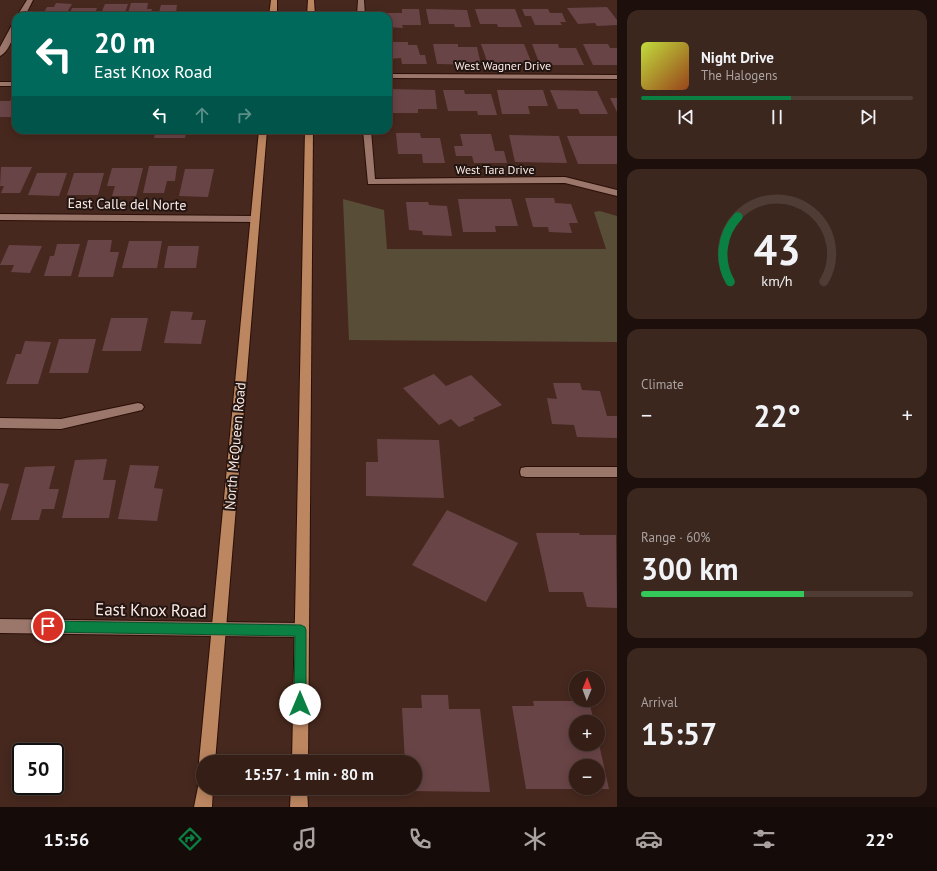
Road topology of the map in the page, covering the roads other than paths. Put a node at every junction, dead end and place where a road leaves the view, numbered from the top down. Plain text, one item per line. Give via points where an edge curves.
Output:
1 (30, 0) edge
2 (274, 0) edge
3 (311, 0) edge
4 (361, 0) edge
5 (23, 12) edge
6 (273, 12) edge
7 (311, 12) edge
8 (362, 12) edge
9 (12, 32) edge
10 (0, 54) edge
11 (392, 76) edge
12 (617, 77) edge
13 (0, 84) edge
14 (12, 84) edge
15 (263, 134) edge
16 (309, 134) edge
17 (367, 134) edge
18 (617, 193) edge
19 (0, 217) edge
20 (255, 220) junction
21 (138, 407) dead end
22 (0, 423) edge
23 (526, 472) dead end
24 (617, 472) edge
25 (0, 626) edge
26 (219, 629) junction
27 (301, 630) junction
28 (208, 755) edge
29 (300, 755) edge
30 (204, 795) edge
31 (299, 795) edge
32 (203, 807) edge
33 (299, 807) edge

1 - 5 street
2 - 6 main road
3 - 7 main road
4 - 8 street
9 - 10 street
11 - 12 street, West Wagner Drive
13 - 14 street
15 - 20 main road, North McQueen Road
16 - 27 main road
17 - 18 street, West Tara Drive via 371,182 565,180
19 - 20 street, East Calle del Norte
20 - 26 main road, North McQueen Road
21 - 22 street via 61,424
23 - 24 street
25 - 26 street, East Knox Road
26 - 27 street, East Knox Road
26 - 28 main road, North McQueen Road
27 - 29 main road
30 - 32 main road
31 - 33 main road

